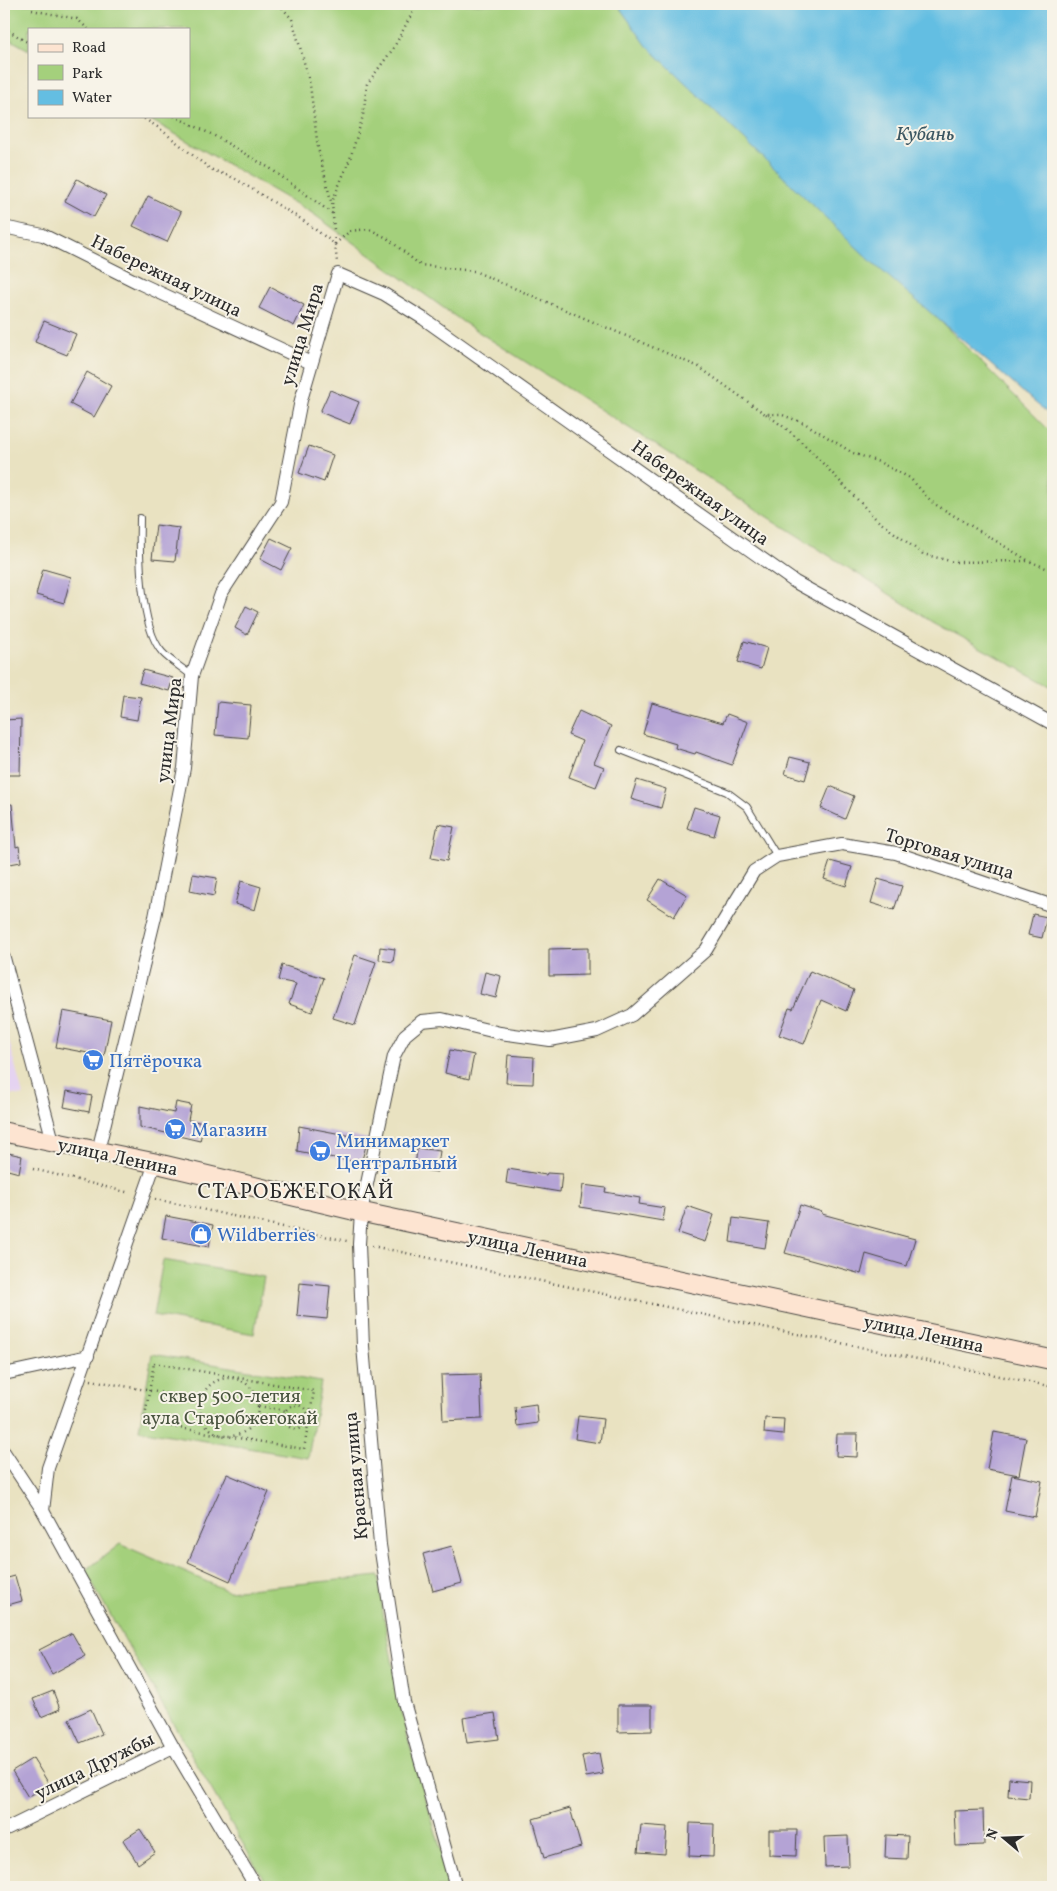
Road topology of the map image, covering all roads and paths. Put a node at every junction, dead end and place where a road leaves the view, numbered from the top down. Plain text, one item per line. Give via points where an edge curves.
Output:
1 (279, 4) edge
2 (417, 4) edge
3 (32, 10) dead end
4 (4, 28) edge
5 (87, 28) edge
6 (28, 42) edge
7 (143, 118) edge
8 (178, 118) edge
9 (332, 202) junction
10 (333, 214) junction
11 (4, 231) edge
12 (335, 244) junction
13 (338, 274) junction
14 (311, 363) junction
15 (765, 414) junction
16 (140, 518) dead end
17 (1029, 561) junction
18 (1053, 571) edge
19 (192, 676) junction
20 (1053, 724) edge
21 (621, 750) dead end
22 (777, 856) junction
23 (1053, 906) edge
24 (4, 958) edge
25 (394, 1056) joint
26 (4, 1132) edge
27 (53, 1141) junction
28 (98, 1151) junction
29 (155, 1163) junction
30 (33, 1168) dead end
31 (143, 1197) junction
32 (361, 1212) junction
33 (359, 1244) junction
34 (88, 1356) junction
35 (1053, 1360) edge
36 (4, 1374) edge
37 (232, 1377) junction
38 (80, 1378) junction
39 (1053, 1387) edge
40 (149, 1391) junction
41 (200, 1400) junction
42 (259, 1406) junction
43 (286, 1411) junction
44 (256, 1417) junction
45 (308, 1421) junction
46 (286, 1423) junction
47 (220, 1434) junction
48 (4, 1452) edge
49 (43, 1511) junction
50 (173, 1747) junction
51 (4, 1830) edge
52 (256, 1887) edge
53 (456, 1887) edge

1 - 9 path via 292,19 300,47 310,85 318,148
2 - 9 path via 393,49 367,84 363,116
3 - 5 path via 77,19
4 - 6 path
7 - 12 path via 210,169 234,178
8 - 10 path via 271,169
9 - 10 path
10 - 12 path
11 - 14 street, Набережная улица via 8,228 43,235
12 - 13 path
12 - 15 path via 350,231 369,229 387,238 420,265 474,271 699,367
13 - 14 street, улица Мира
13 - 20 street, Набережная улица via 384,294 424,319 795,582
14 - 19 street, улица Мира via 281,502 222,594
15 - 17 path via 780,414 806,424 853,453 910,478 933,503
15 - 17 path via 809,449 877,520 923,554 954,562
16 - 19 lane via 144,607 149,631 162,652
17 - 18 path
19 - 28 street, улица Мира via 184,768 155,918
21 - 22 lane via 727,792 747,807
22 - 23 street, Торговая улица via 842,844 896,853
22 - 25 street, Торговая улица via 754,871 706,950 632,1015 597,1031 550,1040 500,1033 442,1018 422,1021 405,1035
24 - 27 street
25 - 32 street, Красная улица
26 - 27 street, улица Ленина
27 - 28 street, улица Ленина
28 - 29 street, улица Ленина
29 - 31 street
29 - 32 street, улица Ленина
30 - 31 path
31 - 33 path
31 - 34 street
32 - 33 street, Красная улица
32 - 35 street, улица Ленина
33 - 39 path
33 - 53 street, Красная улица via 363,1346 380,1545 404,1702
34 - 36 street
34 - 38 street
37 - 40 path via 154,1364
37 - 41 path via 218,1379
37 - 42 path via 246,1382 255,1392
37 - 45 path via 314,1391
38 - 40 path
38 - 49 street via 48,1468
40 - 41 path
40 - 47 path via 144,1422
41 - 47 path via 201,1415 208,1427
42 - 43 path
42 - 44 path
43 - 45 path via 294,1404 300,1405 309,1414
43 - 46 path
44 - 46 path
44 - 47 path via 247,1431 234,1436
45 - 46 path via 299,1429 293,1429
45 - 47 path via 304,1449
48 - 49 street
49 - 50 street
50 - 51 street, улица Дружбы
50 - 52 street

